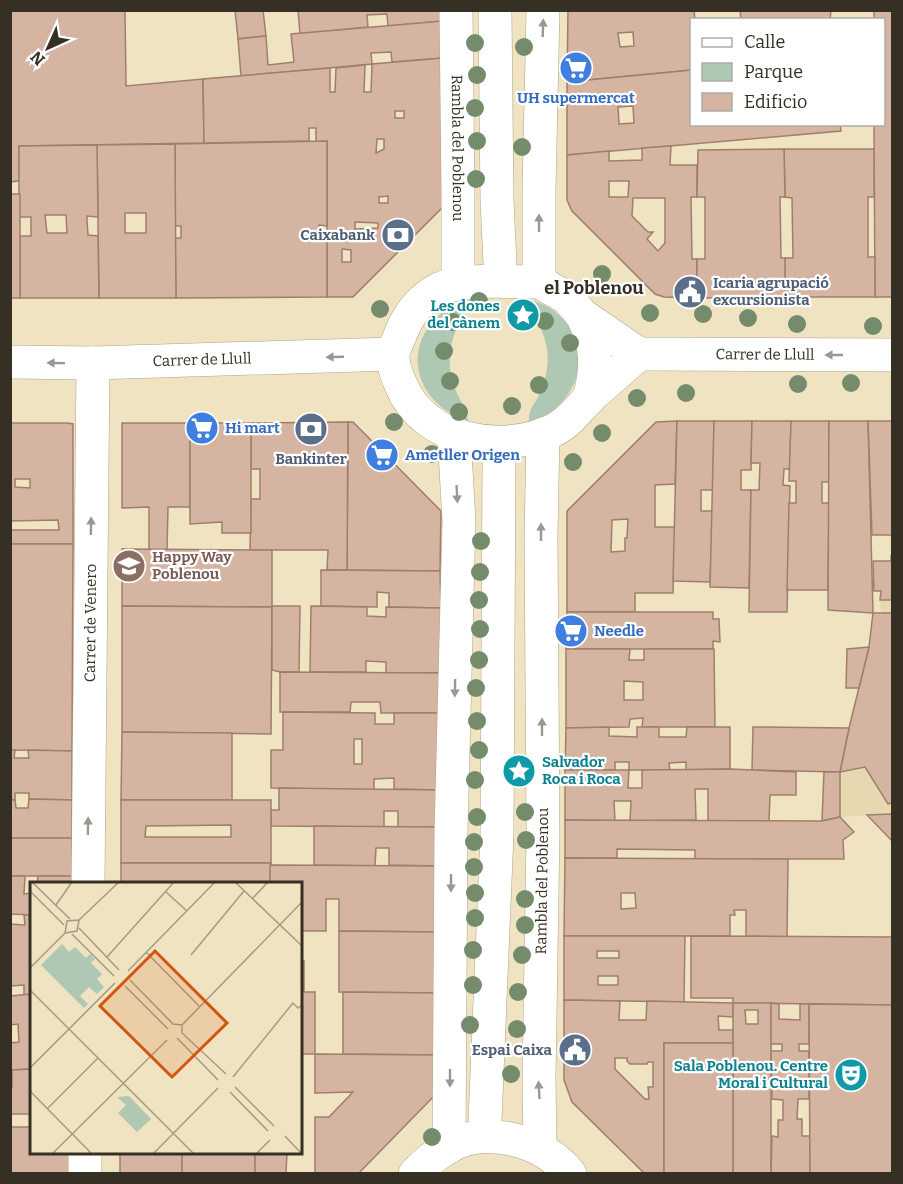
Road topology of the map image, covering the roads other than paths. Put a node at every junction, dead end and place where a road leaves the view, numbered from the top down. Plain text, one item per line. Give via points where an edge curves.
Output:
1 (456, 10) edge
2 (495, 10) edge
3 (543, 10) edge
4 (500, 264) dead end
5 (539, 282) junction
6 (458, 284) junction
7 (582, 315) junction
8 (393, 354) junction
9 (639, 354) junction
10 (892, 355) edge
11 (10, 362) edge
12 (93, 363) junction
13 (589, 399) junction
14 (543, 434) junction
15 (454, 435) junction
16 (499, 460) dead end
17 (88, 882) edge
18 (485, 1121) dead end
19 (449, 1147) junction
20 (540, 1148) junction
21 (85, 1154) edge
22 (85, 1173) edge
23 (415, 1173) edge
24 (570, 1173) edge

1 - 6 street, Rambla del Poblenou
2 - 4 street
5 -> 3 street
5 - 6 street
5 - 7 street via 567,298
6 - 8 street via 439,289 422,302 407,319
7 - 9 street
7 - 13 street via 594,347 594,380
8 -> 12 street, Carrer de Llull
8 - 15 street via 404,394 420,413
10 -> 9 street, Carrer de Llull
9 - 13 street
12 -> 11 street, Carrer de Llull
17 -> 12 street, Carrer de Venero
13 - 14 street via 569,420
14 - 15 street via 498,441
20 -> 14 street, Rambla del Poblenou
15 -> 19 street via 459,521 451,832
16 - 18 street via 497,834
19 - 20 street via 485,1137 513,1138
19 - 23 street
20 - 24 street
21 - 22 street

